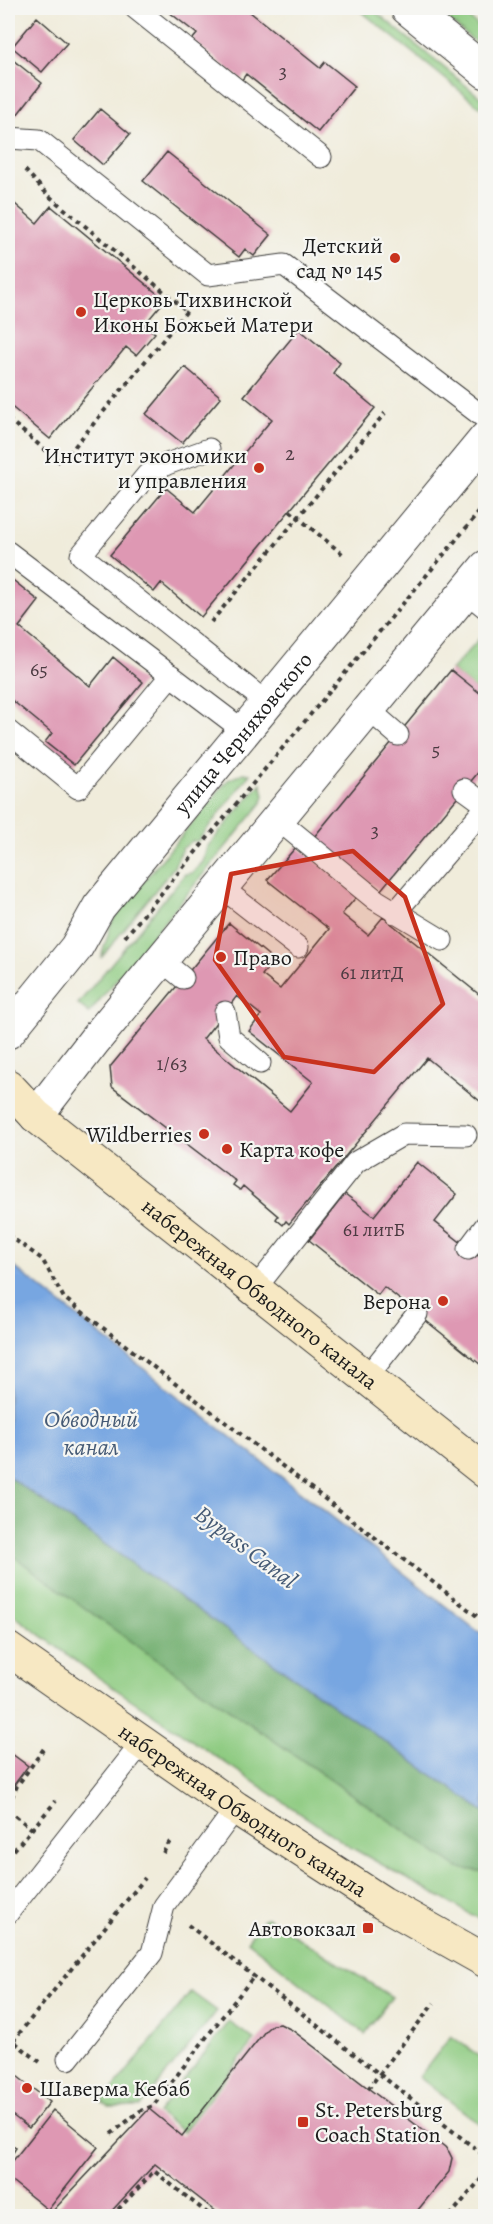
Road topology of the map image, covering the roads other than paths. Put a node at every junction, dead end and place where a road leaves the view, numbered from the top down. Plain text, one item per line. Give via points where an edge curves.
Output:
1 (135, 8) edge
2 (407, 8) edge
3 (486, 72) edge
4 (8, 138) edge
5 (321, 157) dead end
6 (486, 419) edge
7 (486, 438) edge
8 (209, 448) dead end
9 (8, 552) edge
10 (479, 588) edge
11 (171, 675) junction
12 (267, 702) junction
13 (368, 709) junction
14 (8, 731) edge
15 (244, 731) junction
16 (398, 735) dead end
17 (464, 789) dead end
18 (486, 806) edge
19 (277, 819) junction
20 (221, 886) junction
21 (395, 912) junction
22 (442, 940) dead end
23 (297, 947) dead end
24 (225, 1012) dead end
25 (8, 1032) edge
26 (261, 1063) dead end
27 (8, 1086) edge
28 (22, 1119) edge
29 (466, 1135) dead end
30 (486, 1224) edge
31 (468, 1249) dead end
32 (255, 1289) junction
33 (417, 1314) dead end
34 (368, 1377) junction
35 (486, 1472) edge
36 (8, 1649) edge
37 (141, 1744) junction
38 (236, 1808) junction
39 (8, 1913) edge
40 (486, 1961) edge
41 (68, 2059) dead end

1 - 5 lane
2 - 3 street
4 - 6 lane via 39,140 208,275 284,265
7 - 12 street, улица Черняховского
8 - 12 lane via 147,475 81,555
9 - 11 lane
10 - 13 street
11 - 14 lane via 78,788
11 - 15 lane
12 - 15 street, улица Черняховского
13 - 16 lane
13 - 19 street
15 - 25 street, улица Черняховского via 99,907 76,948
17 - 18 lane
18 - 21 lane
19 - 20 street
19 - 21 lane
20 - 23 lane
20 - 28 street via 172,969 94,1041
21 - 22 lane
24 - 26 lane via 229,1037
27 - 28 main road, набережная Обводного канала
28 - 32 main road, набережная Обводного канала
29 - 32 lane via 404,1134 356,1162
30 - 31 lane
32 - 34 main road, набережная Обводного канала
33 - 34 lane
34 - 35 main road, набережная Обводного канала
36 - 37 main road, набережная Обводного канала
37 - 38 main road, набережная Обводного канала
37 - 39 lane
38 - 40 main road, набережная Обводного канала via 382,1903
38 - 41 lane via 164,1906 152,1953

